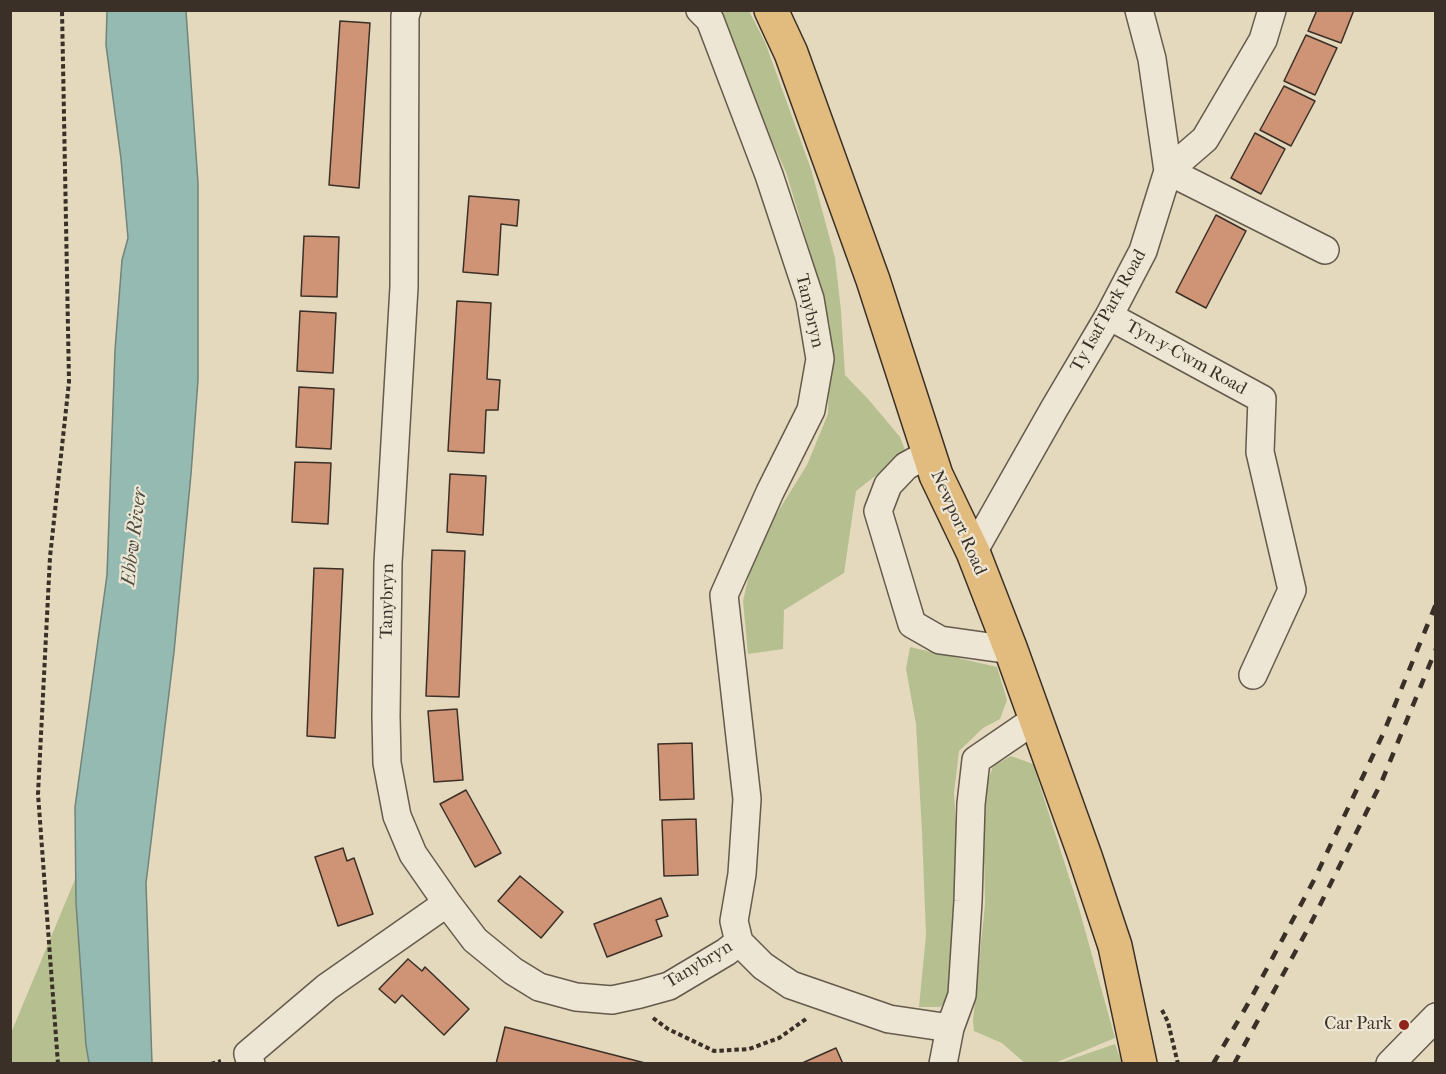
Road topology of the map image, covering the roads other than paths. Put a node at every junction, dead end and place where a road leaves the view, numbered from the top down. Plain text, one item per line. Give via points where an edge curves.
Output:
1 (406, 10) edge
2 (700, 10) edge
3 (771, 10) edge
4 (1139, 10) edge
5 (1272, 10) edge
6 (1168, 171) junction
7 (1325, 250) dead end
8 (1109, 316) junction
9 (928, 454) junction
10 (974, 552) junction
11 (1011, 650) junction
12 (1253, 675) dead end
13 (1036, 719) junction
14 (447, 903) junction
15 (739, 942) junction
16 (1436, 1017) edge
17 (950, 1028) junction
18 (1138, 1051) edge
19 (251, 1064) edge
20 (943, 1064) edge
21 (1390, 1064) edge

1 - 14 street, Tanybryn via 404,287 388,563 387,763 397,816 413,854
2 - 15 street, Tanybryn via 710,20 769,175 810,299 820,359 811,410 724,595 747,799 734,921
3 - 9 main road, Newport Road via 791,53 873,280
4 - 6 street via 1152,59
5 - 6 street via 1263,40 1205,139
6 - 7 street
6 - 8 street, Ty Isaf Park Road via 1143,252
8 - 10 street, Ty Isaf Park Road
8 - 12 street, Tyn-y-Cwm Road via 1262,399 1260,452 1292,590
9 - 10 main road, Newport Road
9 - 11 street via 906,466 888,485 878,511 912,624 940,640
10 - 11 main road, Newport Road
11 - 13 main road, Newport Road
13 - 17 street via 976,760 962,995
13 - 18 main road, Newport Road via 1115,946
14 - 15 street, Tanybryn via 476,940 513,971 539,987 576,997 612,1000 669,986
14 - 19 street via 318,994 248,1054
15 - 17 street via 763,966 791,985 889,1019
16 - 21 street
17 - 20 street

